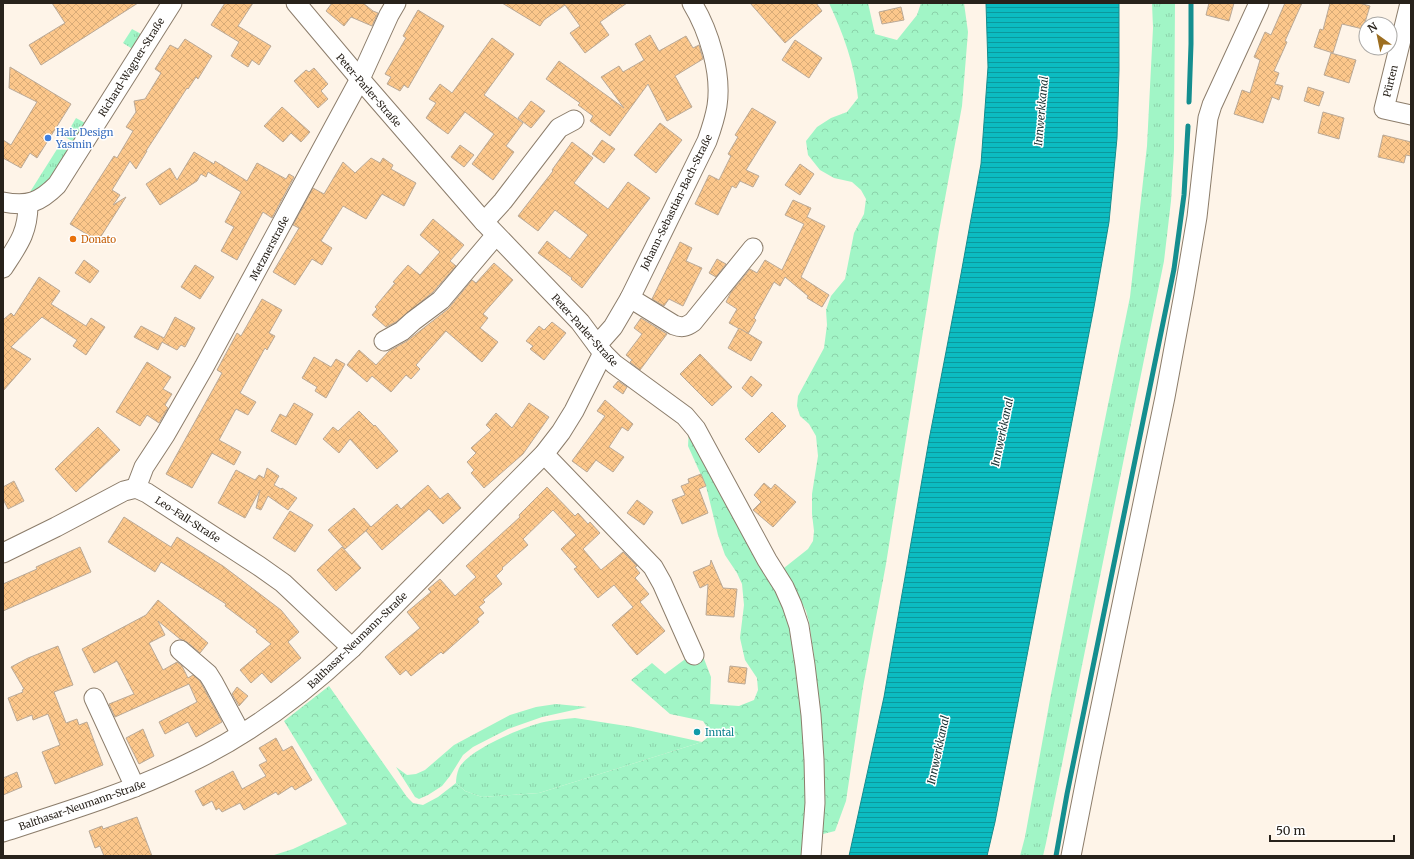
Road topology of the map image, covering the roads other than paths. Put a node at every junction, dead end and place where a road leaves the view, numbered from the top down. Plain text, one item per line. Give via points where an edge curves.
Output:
1 (172, 3) edge
2 (296, 3) edge
3 (396, 3) edge
4 (692, 3) edge
5 (1258, 3) edge
6 (1410, 3) edge
7 (360, 79) junction
8 (1411, 115) edge
9 (574, 120) dead end
10 (3, 202) edge
11 (28, 204) junction
12 (490, 229) junction
13 (753, 248) dead end
14 (3, 268) edge
15 (630, 298) junction
16 (384, 342) dead end
17 (600, 349) junction
18 (544, 454) junction
19 (136, 488) junction
20 (3, 553) edge
21 (352, 648) junction
22 (180, 650) dead end
23 (694, 655) dead end
24 (94, 698) dead end
25 (241, 734) junction
26 (134, 787) junction
27 (3, 832) edge
28 (811, 856) edge
29 (1071, 856) edge

1 - 11 street, Richard-Wagner-Straße via 57,185 43,198
2 - 7 street, Peter-Parler-Straße
3 - 7 street, Metznerstraße
4 - 15 street, Johann-Sebastian-Bach-Straße via 706,30 714,61 718,86 717,106 707,141
5 - 29 street via 1212,106 1206,130 1197,217 1168,382
6 - 8 street, Pürten via 1384,109
7 - 12 street, Peter-Parler-Straße
7 - 19 street, Metznerstraße via 204,367 144,467
9 - 12 street via 559,128 503,201
10 - 11 street
11 - 14 street via 26,229
12 - 16 street via 441,300
12 - 17 street, Peter-Parler-Straße via 580,322
13 - 15 street via 687,327 680,328 674,325
15 - 17 street, Johann-Sebastian-Bach-Straße
17 - 18 street, Balthasar-Neumann-Straße via 574,411
17 - 28 street, Peter-Parler-Straße via 614,364 685,416 696,429 792,605 799,626 811,715 815,803
18 - 21 street, Balthasar-Neumann-Straße
18 - 23 street via 653,567
19 - 20 street via 111,497
19 - 21 street, Leo-Fall-Straße via 259,566 283,584
21 - 25 street, Balthasar-Neumann-Straße via 272,715
22 - 25 street via 208,674
24 - 26 street
25 - 26 street, Balthasar-Neumann-Straße via 189,764
26 - 27 street, Balthasar-Neumann-Straße

